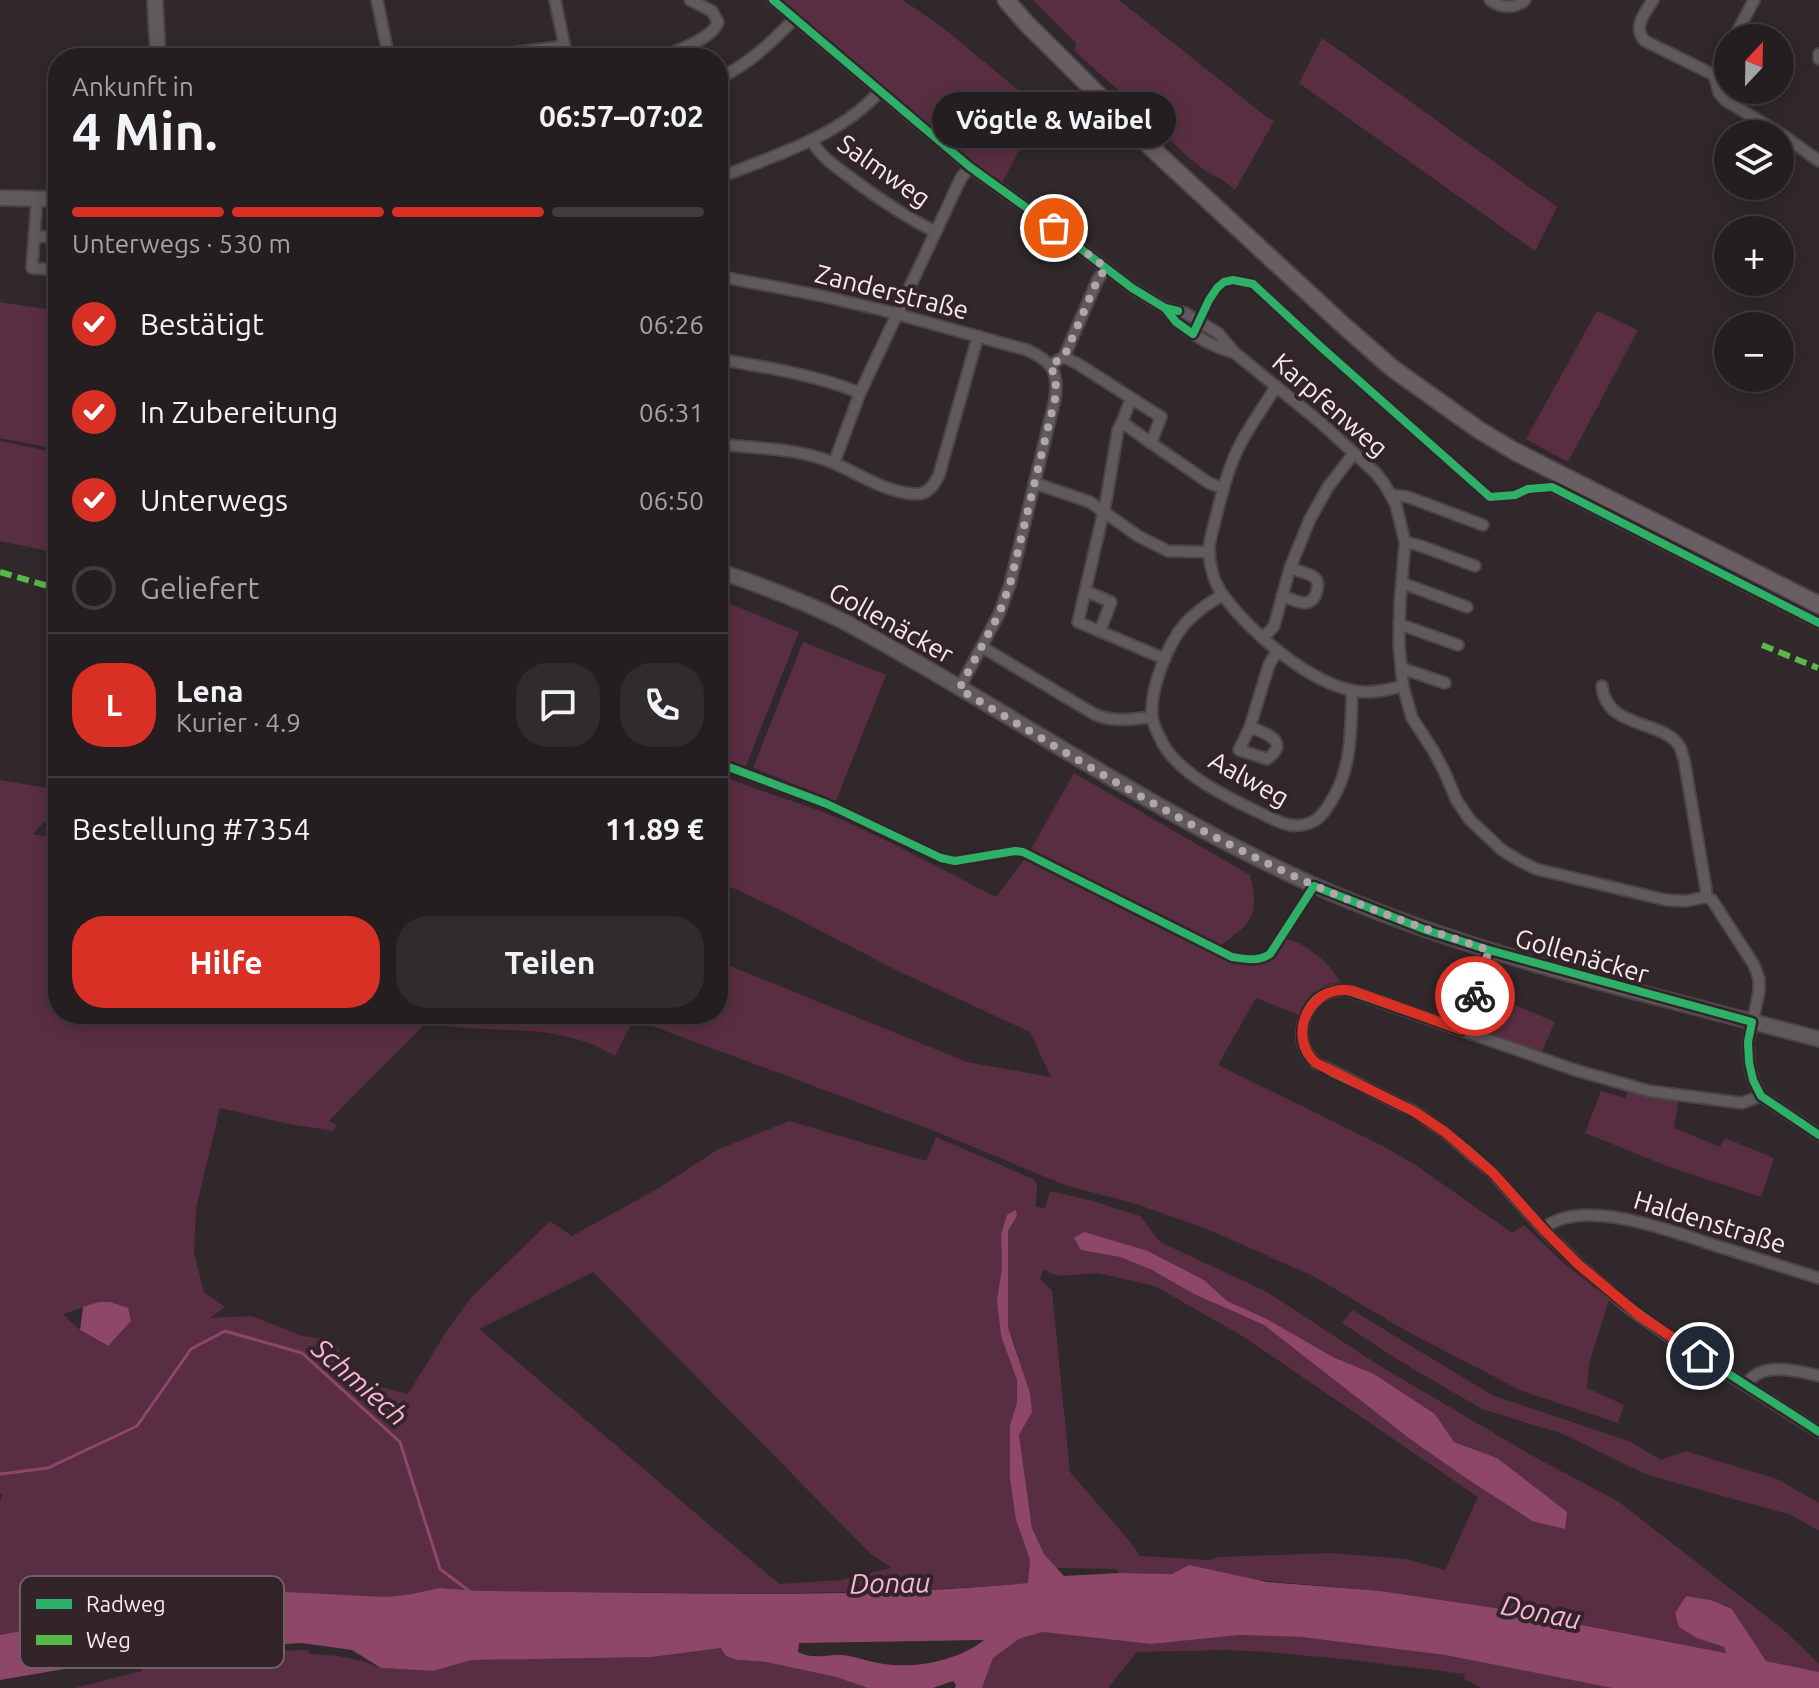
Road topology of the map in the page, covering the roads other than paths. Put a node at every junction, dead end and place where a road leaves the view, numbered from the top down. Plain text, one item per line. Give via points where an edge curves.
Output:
1 (155, 0) edge
2 (377, 0) edge
3 (555, 0) edge
4 (690, 0) edge
5 (773, 0) edge
6 (1006, 0) edge
7 (1490, 0) edge
8 (1525, 0) edge
9 (1653, 0) edge
10 (1754, 0) edge
11 (795, 18) junction
12 (1741, 24) edge
13 (564, 46) joint
14 (157, 48) edge
15 (387, 48) edge
16 (549, 48) edge
17 (680, 48) edge
18 (728, 74) edge
19 (1714, 75) edge
20 (879, 92) junction
21 (1731, 104) edge
22 (1755, 120) edge
23 (811, 140) junction
24 (1794, 143) edge
25 (1819, 161) edge
26 (970, 167) junction
27 (728, 174) edge
28 (0, 198) edge
29 (37, 198) junction
30 (48, 199) edge
31 (936, 232) junction
32 (34, 236) junction
33 (48, 237) edge
34 (1106, 268) junction
35 (48, 269) edge
36 (728, 278) edge
37 (897, 314) junction
38 (978, 336) junction
39 (1064, 357) junction
40 (728, 361) edge
41 (1050, 365) junction
42 (1276, 386) junction
43 (860, 393) junction
44 (1131, 399) junction
45 (1122, 422) junction
46 (1151, 443) junction
47 (728, 445) edge
48 (1354, 453) junction
49 (834, 463) junction
50 (1034, 483) junction
51 (1552, 487) dead end
52 (1223, 488) junction
53 (1392, 495) junction
54 (1103, 511) junction
55 (1483, 525) dead end
56 (1405, 542) junction
57 (1209, 552) junction
58 (1475, 566) dead end
59 (1290, 568) junction
60 (728, 574) edge
61 (1402, 583) junction
62 (1086, 591) junction
63 (1222, 595) junction
64 (1282, 596) junction
65 (1819, 605) edge
66 (1467, 607) dead end
67 (1819, 623) edge
68 (1399, 624) junction
69 (1100, 631) junction
70 (1263, 638) junction
71 (1458, 645) dead end
72 (982, 647) junction
73 (1277, 651) junction
74 (1165, 659) junction
75 (1401, 668) junction
76 (1445, 683) dead end
77 (1403, 686) junction
78 (1602, 686) dead end
79 (959, 689) junction
80 (1352, 691) junction
81 (1152, 717) junction
82 (1250, 727) dead end
83 (1706, 897) junction
84 (1489, 950) junction
85 (1752, 1022) junction
86 (1462, 1030) junction
87 (1819, 1039) edge
88 (1761, 1096) junction
89 (1819, 1135) edge
90 (1543, 1229) junction
91 (1819, 1278) edge
92 (1819, 1376) edge
93 (1746, 1385) junction
94 (1819, 1432) edge

1 - 14 street
2 - 15 street
3 - 13 street
4 - 17 street via 712,11 718,22 716,29
5 - 11 street, Karpfenweg
6 - 65 main road via 1158,154 1392,368 1514,451
7 - 8 street via 1514,7
9 - 19 street via 1641,20 1640,37
10 - 12 street
11 - 18 street via 765,49
11 - 20 street, Karpfenweg
13 - 16 street
20 - 23 street
20 - 26 street, Karpfenweg
21 - 22 street
23 - 27 street
23 - 31 street, Salmweg via 819,154 876,197
24 - 25 street
26 - 31 street
26 - 34 street, Karpfenweg
28 - 29 street
29 - 30 street
29 - 32 street
31 - 37 street
32 - 33 street
32 - 35 street via 32,268
34 - 39 street
34 - 42 street, Karpfenweg via 1165,308 1185,313 1218,333
36 - 37 street, Zanderstraße
37 - 38 street, Zanderstraße
37 - 43 street
38 - 41 street, Zanderstraße via 1027,350
38 - 49 street via 939,475 930,489 921,494 882,486
39 - 41 street
39 - 44 street
40 - 43 street
41 - 50 street via 1056,388
42 - 48 street, Karpfenweg
42 - 52 street via 1240,445
43 - 49 street
44 - 45 street
44 - 46 street via 1161,417
45 - 46 street
45 - 54 street
46 - 52 street
47 - 49 street
48 - 53 street, Karpfenweg
48 - 59 street via 1316,507
50 - 54 street
50 - 72 street via 1010,584
51 - 67 street
52 - 57 street
53 - 55 street, Karpfenweg
53 - 56 street, Karpfenweg
54 - 57 street via 1168,551
54 - 62 street
56 - 58 street
56 - 61 street, Karpfenweg
57 - 63 street
59 - 64 street
59 - 64 street via 1314,577 1318,585 1310,602
60 - 79 street, Gollenäcker via 814,607
61 - 66 street
61 - 68 street, Karpfenweg
62 - 69 street via 1078,622
62 - 69 street via 1111,602
63 - 70 street
63 - 74 street via 1191,617
64 - 70 street via 1274,626
68 - 71 street
68 - 75 street, Karpfenweg
69 - 74 street
70 - 73 street
72 - 79 street
72 - 81 street via 1105,719
73 - 80 street
73 - 82 street
74 - 81 street
75 - 76 street
75 - 77 street, Karpfenweg
77 - 80 street
77 - 83 street, Karpfenweg via 1412,718 1461,808 1502,850 1536,869 1642,896 1677,901
78 - 83 street via 1613,711 1669,736 1679,746
79 - 84 street, Gollenäcker via 1149,800 1314,886
80 - 81 street, Aalweg via 1343,778 1322,814 1305,824 1287,825 1211,788 1168,751
83 - 85 street via 1716,904 1754,965 1759,992
84 - 85 street, Gollenäcker
84 - 86 street
85 - 87 street, Gollenäcker
85 - 88 street via 1749,1062
86 - 88 street via 1649,1091 1742,1103
86 - 90 street via 1343,989 1312,1004 1303,1035 1316,1063 1415,1112 1474,1155
88 - 89 street
90 - 91 street, Haldenstraße via 1576,1217 1617,1217
90 - 93 street via 1640,1316
92 - 93 street via 1775,1369 1755,1374
93 - 94 street

